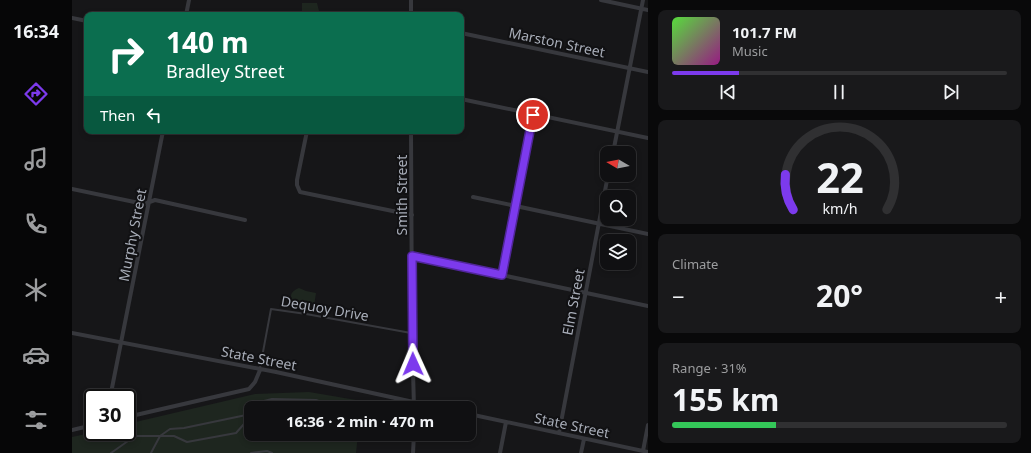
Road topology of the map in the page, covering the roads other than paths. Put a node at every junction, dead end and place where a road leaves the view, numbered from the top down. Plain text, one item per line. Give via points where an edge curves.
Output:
1 (189, 0) edge
2 (411, 0) edge
3 (600, 0) edge
4 (643, 0) edge
5 (641, 9) junction
6 (648, 10) edge
7 (187, 12) edge
8 (411, 12) edge
9 (72, 18) edge
10 (84, 20) edge
11 (464, 34) edge
12 (629, 68) junction
13 (648, 72) edge
14 (464, 100) edge
15 (533, 115) junction
16 (617, 131) junction
17 (162, 134) edge
18 (306, 134) edge
19 (411, 134) edge
20 (648, 138) edge
21 (614, 146) edge
22 (607, 182) edge
23 (72, 189) edge
24 (473, 197) dead end
25 (150, 202) junction
26 (516, 205) junction
27 (412, 215) junction
28 (245, 220) dead end
29 (599, 223) junction
30 (648, 234) edge
31 (412, 256) junction
32 (502, 275) junction
33 (586, 292) junction
34 (648, 306) edge
35 (72, 333) edge
36 (412, 333) junction
37 (121, 343) junction
38 (260, 370) junction
39 (112, 389) edge
40 (264, 401) edge
41 (319, 401) edge
42 (409, 401) edge
43 (414, 401) edge
44 (136, 415) edge
45 (244, 416) edge
46 (476, 416) edge
47 (506, 422) junction
48 (244, 423) edge
49 (648, 425) edge
50 (84, 427) edge
51 (72, 429) edge
52 (559, 434) junction
53 (160, 436) junction
54 (584, 439) junction
55 (414, 441) edge
56 (643, 450) junction
57 (648, 452) edge
58 (111, 453) edge
59 (152, 453) edge
60 (251, 453) edge
61 (272, 453) edge
62 (413, 453) edge
63 (500, 453) edge
64 (581, 453) edge

1 - 7 street
2 - 8 street
3 - 5 street
4 - 5 street
5 - 6 street
5 - 12 street
9 - 10 street
11 - 12 street, Marston Street
12 - 13 street, Marston Street
12 - 16 street
14 - 15 street
15 - 16 street
15 - 26 street
16 - 20 street
16 - 21 street
17 - 25 street, Murphy Street
18 - 27 street via 296,185 300,192
19 - 27 street, Smith Street
22 - 29 street, Elm Street
23 - 25 street via 144,204
24 - 26 street
25 - 28 street via 155,200
25 - 37 street, Murphy Street
26 - 29 street
26 - 32 street
27 - 31 street, Smith Street
29 - 30 street
29 - 33 street, Elm Street
31 - 32 street
31 - 36 street, Smith Street
32 - 33 street
33 - 34 street
33 - 52 street, Elm Street
35 - 37 street, State Street
36 - 38 lane, Dequoy Drive via 271,310
36 - 43 street, Smith Street
37 - 38 street, State Street
37 - 39 street, Murphy Street
38 - 42 street, State Street
38 - 44 street via 249,389
40 - 41 lane
45 - 53 lane via 170,429
46 - 47 street, State Street
47 - 52 street, State Street
47 - 63 street
48 - 53 lane via 236,433 187,442 174,436
49 - 56 street
50 - 51 street
52 - 54 street, State Street
53 - 58 lane via 135,436
53 - 59 lane
54 - 56 street, State Street
54 - 64 street
55 - 62 street
56 - 57 street, State Street
60 - 61 lane

